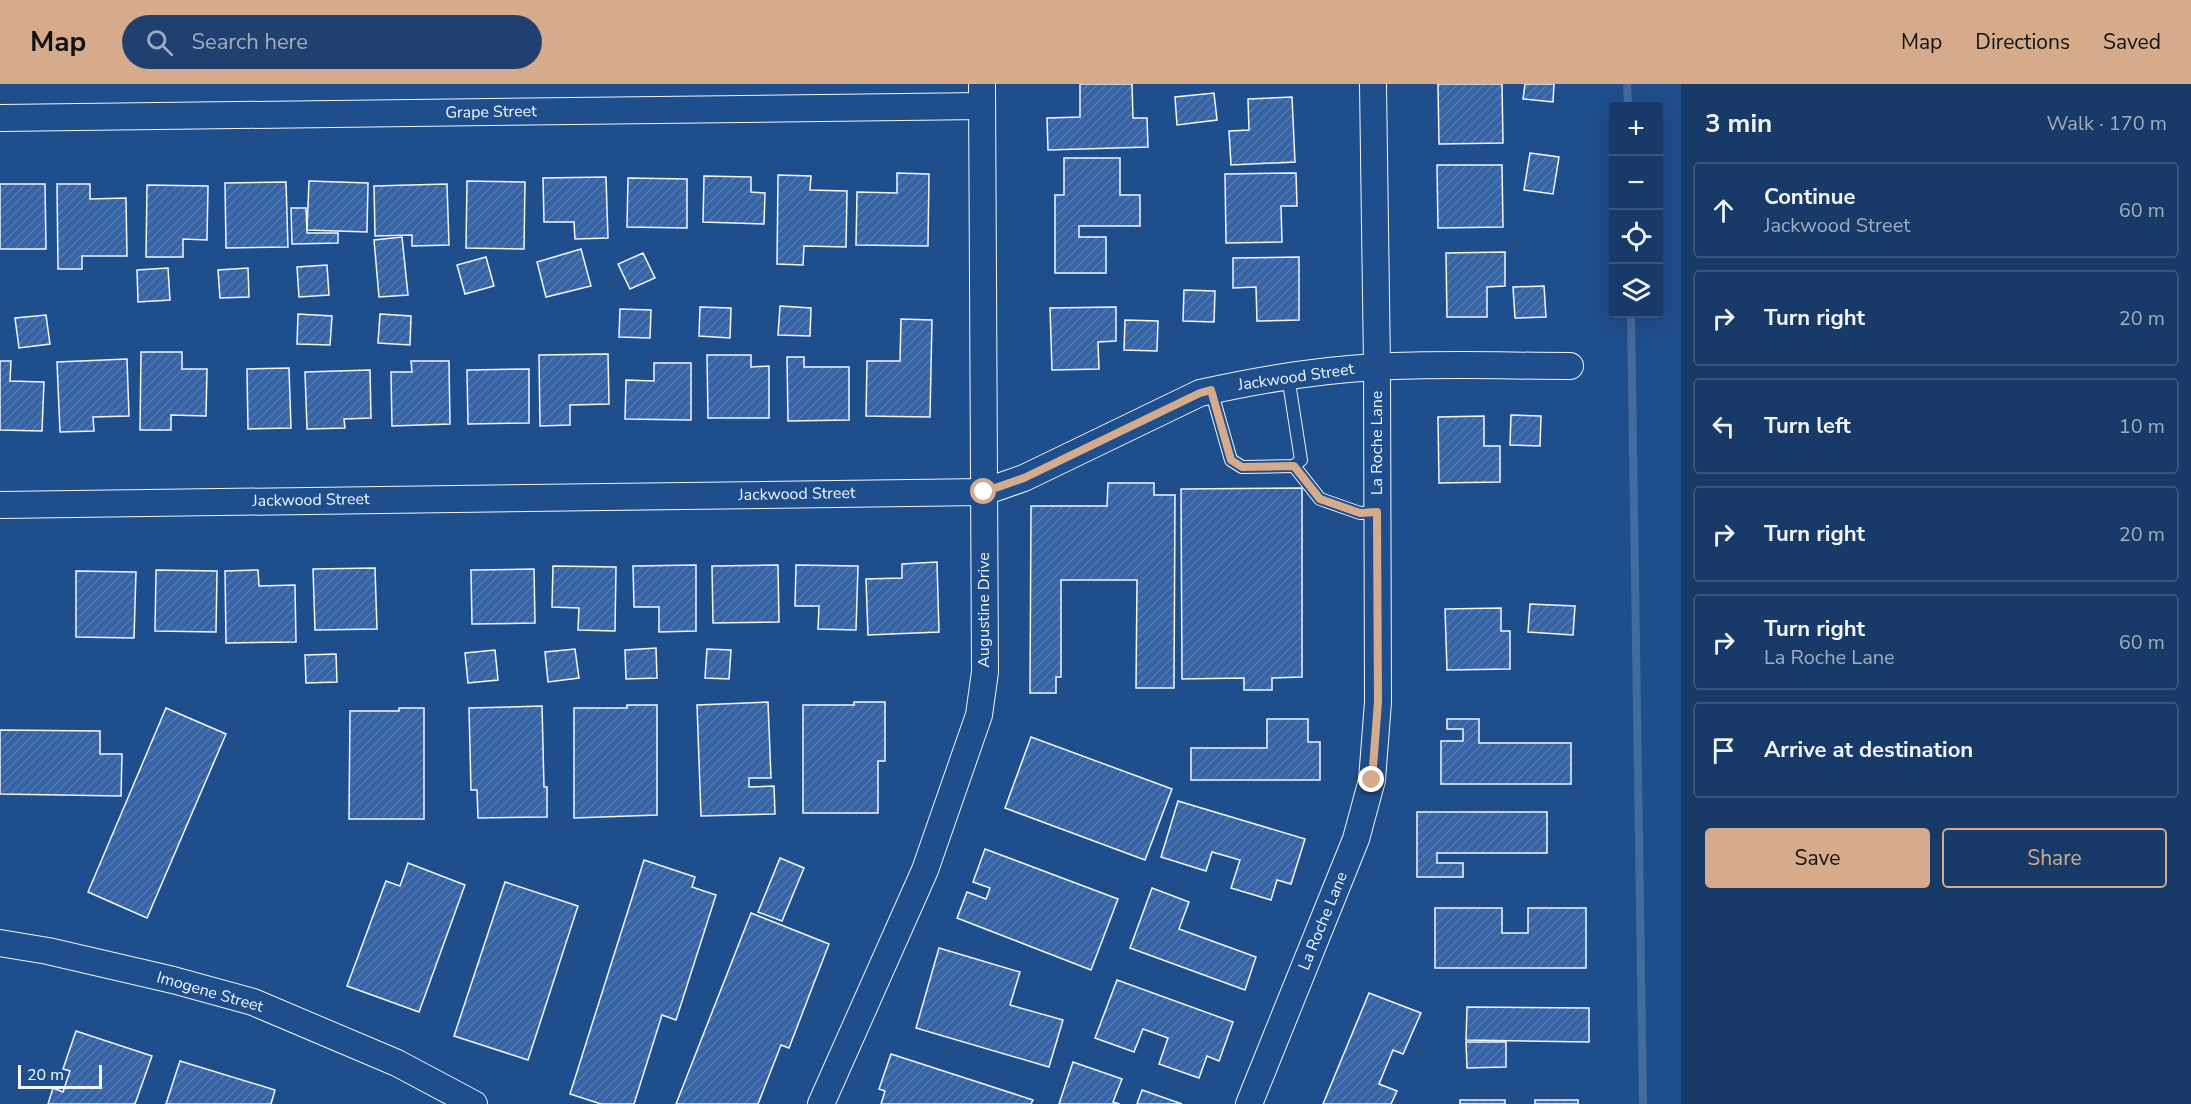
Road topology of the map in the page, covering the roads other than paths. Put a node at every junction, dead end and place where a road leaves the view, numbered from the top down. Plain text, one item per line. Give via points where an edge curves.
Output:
1 (1373, 84) edge
2 (982, 95) edge
3 (0, 118) edge
4 (1570, 366) dead end
5 (1377, 367) junction
6 (1288, 376) junction
7 (1211, 390) junction
8 (1294, 466) junction
9 (984, 492) junction
10 (0, 505) edge
11 (1377, 512) junction
12 (0, 943) edge
13 (474, 1104) edge
14 (821, 1104) edge
15 (1249, 1104) edge

1 - 5 street, La Roche Lane
2 - 3 street, Grape Street
2 - 9 street, Augustine Drive
4 - 5 street, Jackwood Street
5 - 6 street, Jackwood Street
5 - 11 street, La Roche Lane
6 - 7 street, Jackwood Street
6 - 8 lane via 1301,460
7 - 8 lane via 1231,460 1236,465
7 - 9 street, Jackwood Street via 1024,478
8 - 11 lane via 1320,499 1360,513
9 - 10 street, Jackwood Street
9 - 14 street, Augustine Drive via 985,672 979,715 926,870
11 - 15 street, La Roche Lane via 1378,702 1372,780 1356,839
12 - 13 street, Imogene Street via 161,977 253,1002 397,1063

